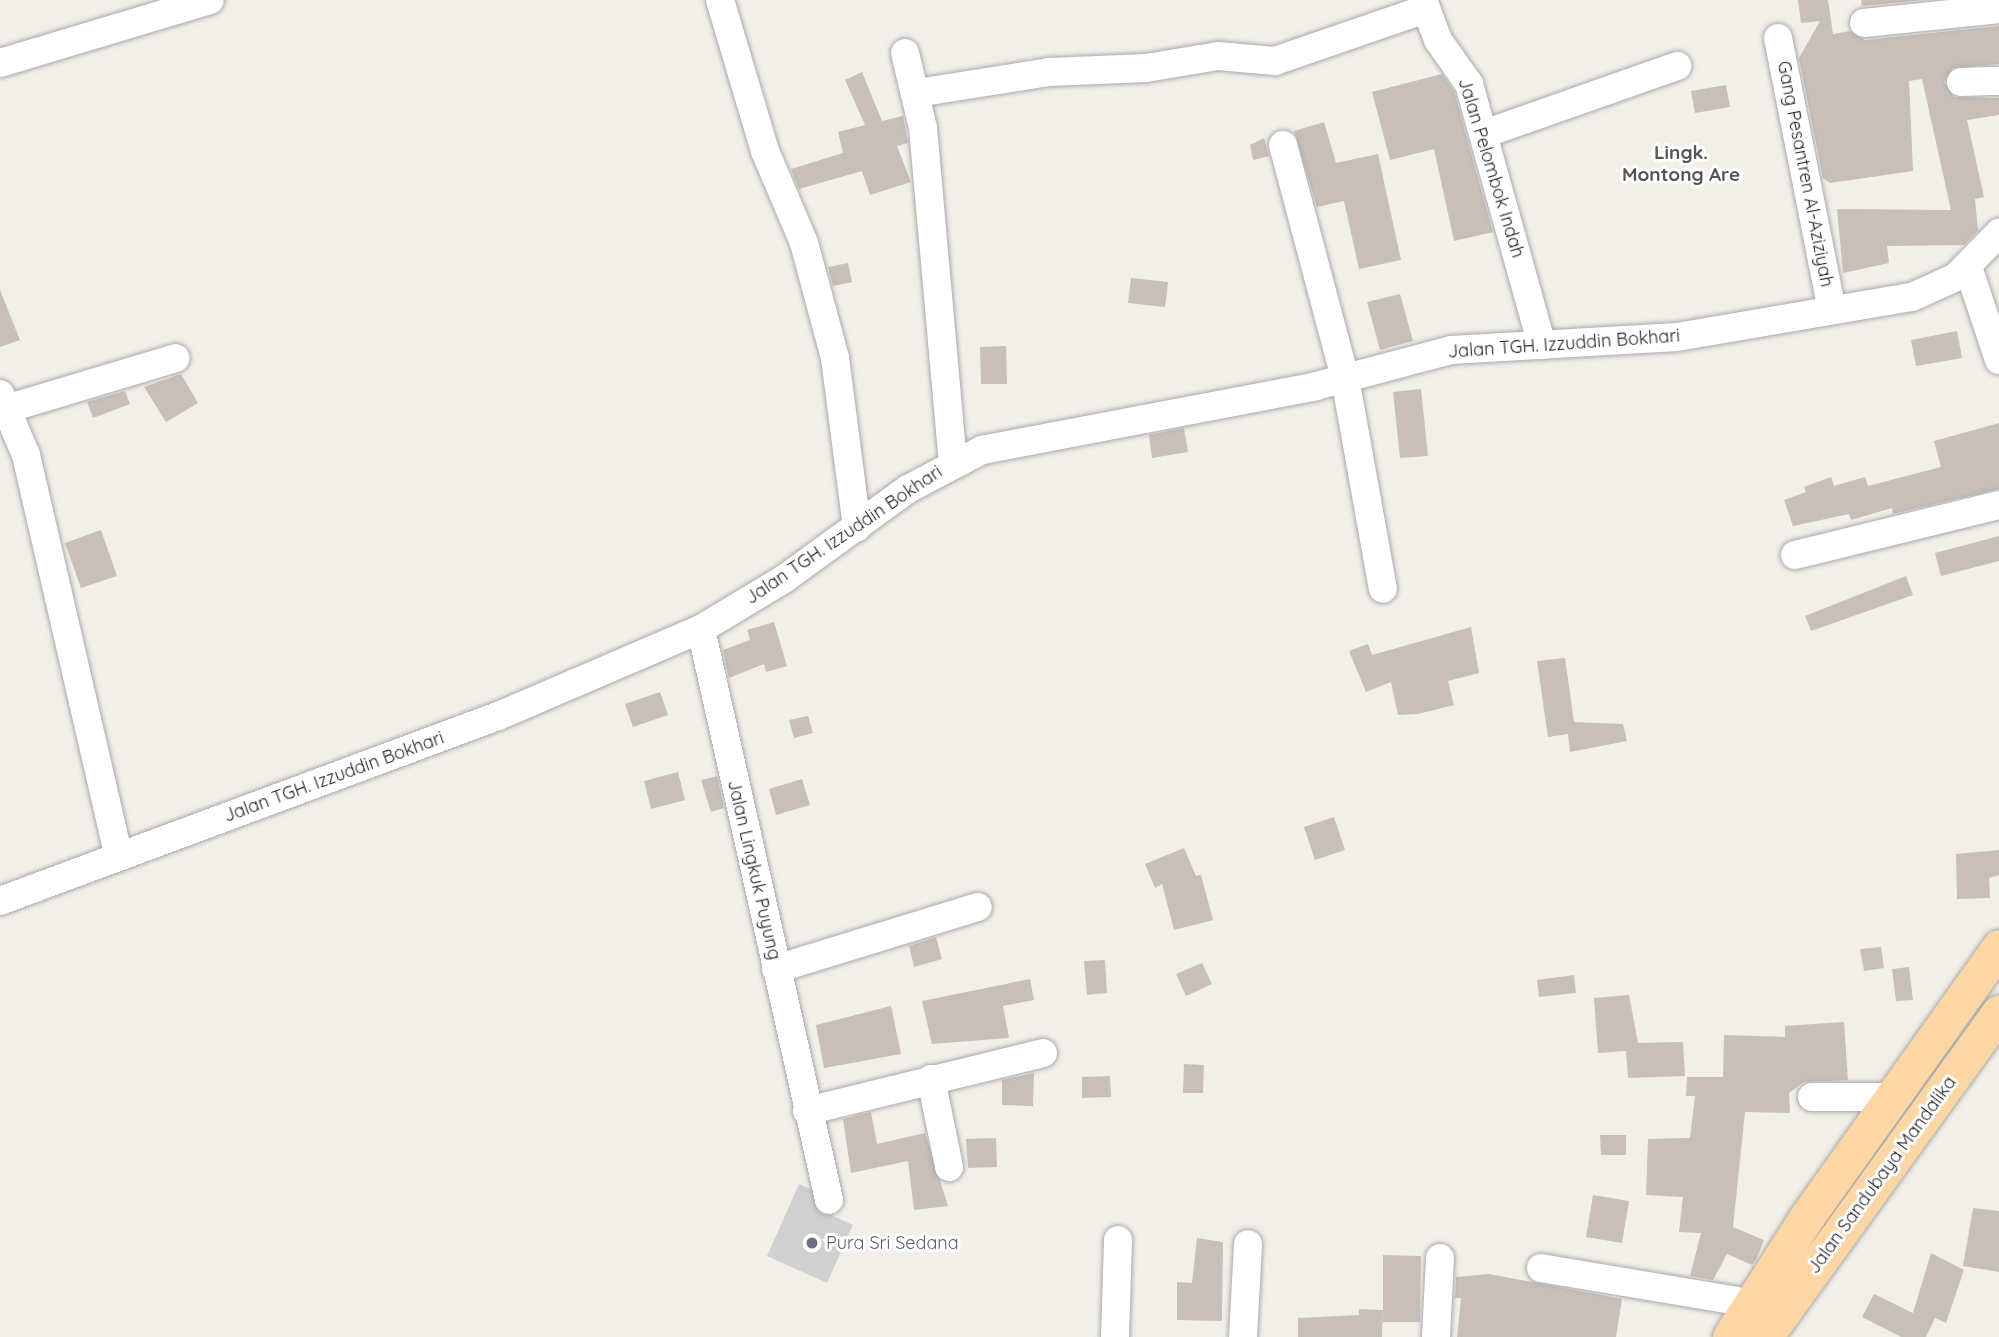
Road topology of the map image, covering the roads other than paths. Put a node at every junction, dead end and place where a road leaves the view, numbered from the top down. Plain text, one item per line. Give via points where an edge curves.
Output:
1 (209, 0) edge
2 (720, 0) edge
3 (1425, 5) edge
4 (1999, 9) edge
5 (1864, 23) dead end
6 (1779, 38) dead end
7 (905, 53) dead end
8 (0, 63) edge
9 (1677, 66) dead end
10 (1999, 81) edge
11 (1961, 82) dead end
12 (917, 93) junction
13 (1484, 134) junction
14 (1283, 145) dead end
15 (1999, 233) edge
16 (1968, 267) junction
17 (1832, 310) junction
18 (1542, 345) junction
19 (176, 358) dead end
20 (1999, 360) edge
21 (1345, 378) junction
22 (3, 402) edge
23 (953, 461) junction
24 (1999, 505) edge
25 (858, 528) junction
26 (1795, 555) dead end
27 (1383, 589) dead end
28 (701, 629) junction
29 (118, 853) junction
30 (0, 901) edge
31 (978, 907) dead end
32 (1999, 947) edge
33 (776, 969) junction
34 (1999, 1012) edge
35 (1043, 1053) dead end
36 (931, 1079) junction
37 (1812, 1097) dead end
38 (1896, 1097) junction
39 (807, 1111) junction
40 (949, 1167) dead end
41 (829, 1200) dead end
42 (1118, 1240) dead end
43 (1248, 1244) dead end
44 (1440, 1258) dead end
45 (1541, 1268) dead end
46 (1770, 1306) junction
47 (1115, 1337) edge
48 (1243, 1337) edge
49 (1436, 1337) edge
50 (1730, 1337) edge
51 (1765, 1337) edge

1 - 8 street
2 - 25 street via 765,151 804,243 835,358
3 - 12 street via 1275,61 1218,56 1146,68 1049,72
3 - 13 street, Jalan Pelombok Indah via 1469,84
4 - 5 street
6 - 17 street, Gang Pesantren Al-Aziziyah
7 - 12 street
9 - 13 street
10 - 11 street
12 - 23 street
13 - 18 street, Jalan Pelombok Indah
14 - 21 street
15 - 16 street, Jalan TGH. Izzuddin Bokhari
16 - 17 street, Jalan TGH. Izzuddin Bokhari via 1946,285 1912,297
16 - 20 street
17 - 18 street, Jalan TGH. Izzuddin Bokhari via 1677,337
18 - 21 street, Jalan TGH. Izzuddin Bokhari via 1451,350
19 - 22 street
21 - 23 street, Jalan TGH. Izzuddin Bokhari via 1037,437
21 - 27 street
22 - 29 street via 26,455
23 - 25 street, Jalan TGH. Izzuddin Bokhari
24 - 26 street
25 - 28 street, Jalan TGH. Izzuddin Bokhari
28 - 29 street, Jalan TGH. Izzuddin Bokhari via 498,716
28 - 33 street, Jalan Lingkuk Puyung
29 - 30 street, Jalan TGH. Izzuddin Bokhari
31 - 33 street
32 - 38 main road
33 - 39 street, Jalan Lingkuk Puyung
34 - 46 main road, Jalan Sandubaya Mandalika
35 - 36 street
36 - 39 street
36 - 40 street
37 - 38 street
38 - 46 main road via 1805,1218
39 - 41 street, Jalan Lingkuk Puyung
42 - 47 street
43 - 48 street
44 - 49 street
45 - 46 street
46 - 50 main road
46 - 51 main road, Jalan Sandubaya Mandalika

